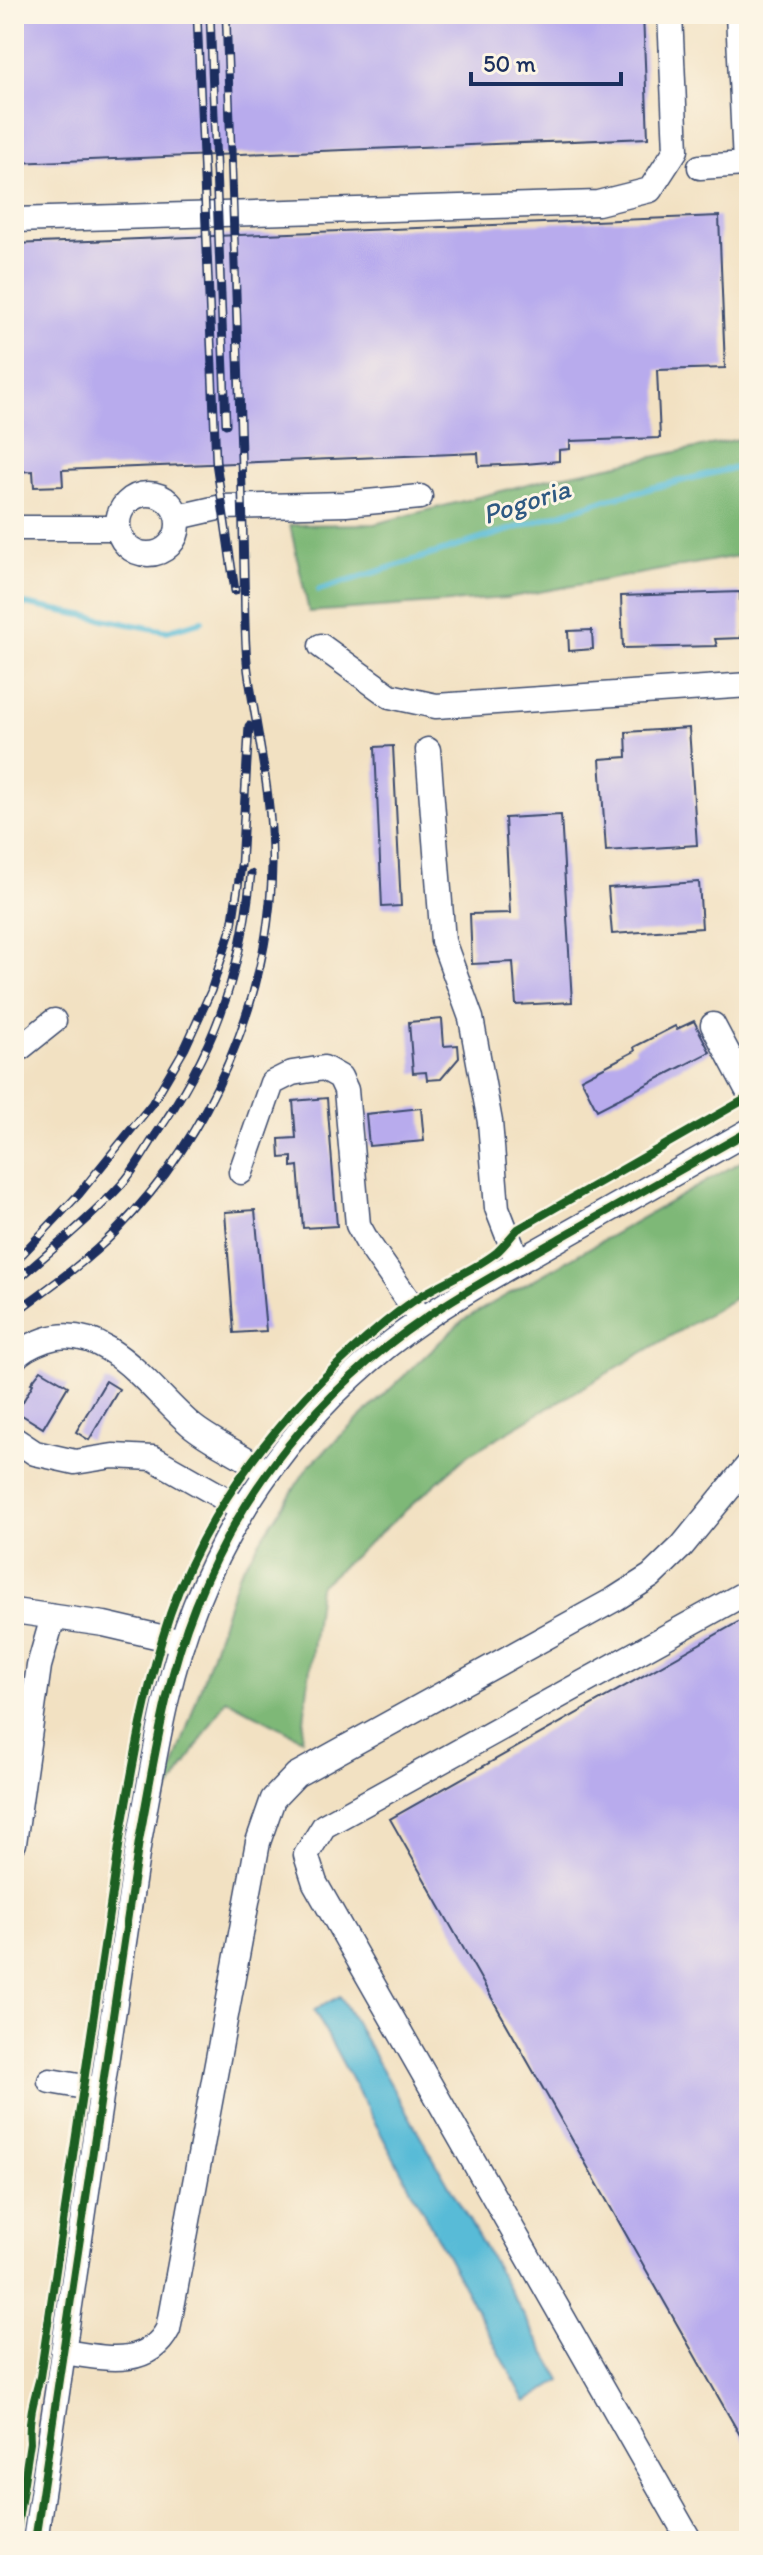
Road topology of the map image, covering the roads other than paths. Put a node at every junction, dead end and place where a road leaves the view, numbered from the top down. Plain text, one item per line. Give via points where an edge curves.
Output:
1 (670, 14) edge
2 (738, 14) edge
3 (700, 167) dead end
4 (14, 220) edge
5 (420, 497) dead end
6 (178, 517) junction
7 (14, 528) edge
8 (117, 528) junction
9 (321, 646) dead end
10 (749, 685) edge
11 (428, 750) dead end
12 (54, 1021) dead end
13 (713, 1025) dead end
14 (14, 1053) edge
15 (749, 1093) edge
16 (749, 1131) edge
17 (241, 1172) dead end
18 (518, 1262) junction
19 (422, 1320) junction
20 (14, 1359) edge
21 (14, 1439) edge
22 (749, 1464) edge
23 (267, 1473) junction
24 (243, 1509) junction
25 (749, 1591) edge
26 (14, 1611) edge
27 (53, 1617) junction
28 (182, 1642) junction
29 (37, 1675) junction
30 (14, 1693) edge
31 (14, 1843) edge
32 (50, 2081) dead end
33 (102, 2090) junction
34 (63, 2352) junction
35 (35, 2541) edge
36 (690, 2541) edge

1 - 4 street via 676,150 650,190 598,203
2 - 3 street via 745,164
5 - 6 street via 222,507
6 - 8 street via 169,501 143,494 126,502
6 - 8 street via 170,545 153,554 134,551
7 - 8 street
9 - 10 street via 390,696 436,706
11 - 18 street via 443,941 471,1018 490,1122 497,1208
12 - 14 street
13 - 15 street
16 - 18 street
17 - 19 street via 272,1083 292,1073 324,1068 340,1077 346,1090 358,1225
18 - 19 street
19 - 23 street via 344,1384
20 - 23 street via 61,1335 93,1341 125,1361 192,1426
21 - 24 street via 35,1453 75,1462 113,1456 153,1458
22 - 34 street via 651,1576 296,1775 273,1799 258,1842 168,2329 144,2354 130,2358
23 - 24 street
24 - 28 street via 206,1579
25 - 36 street via 324,1826 306,1855 315,1883
26 - 27 street
27 - 28 street
27 - 29 street
28 - 33 street via 139,1841
29 - 30 street
29 - 31 street
32 - 33 street
33 - 34 street
34 - 35 street

